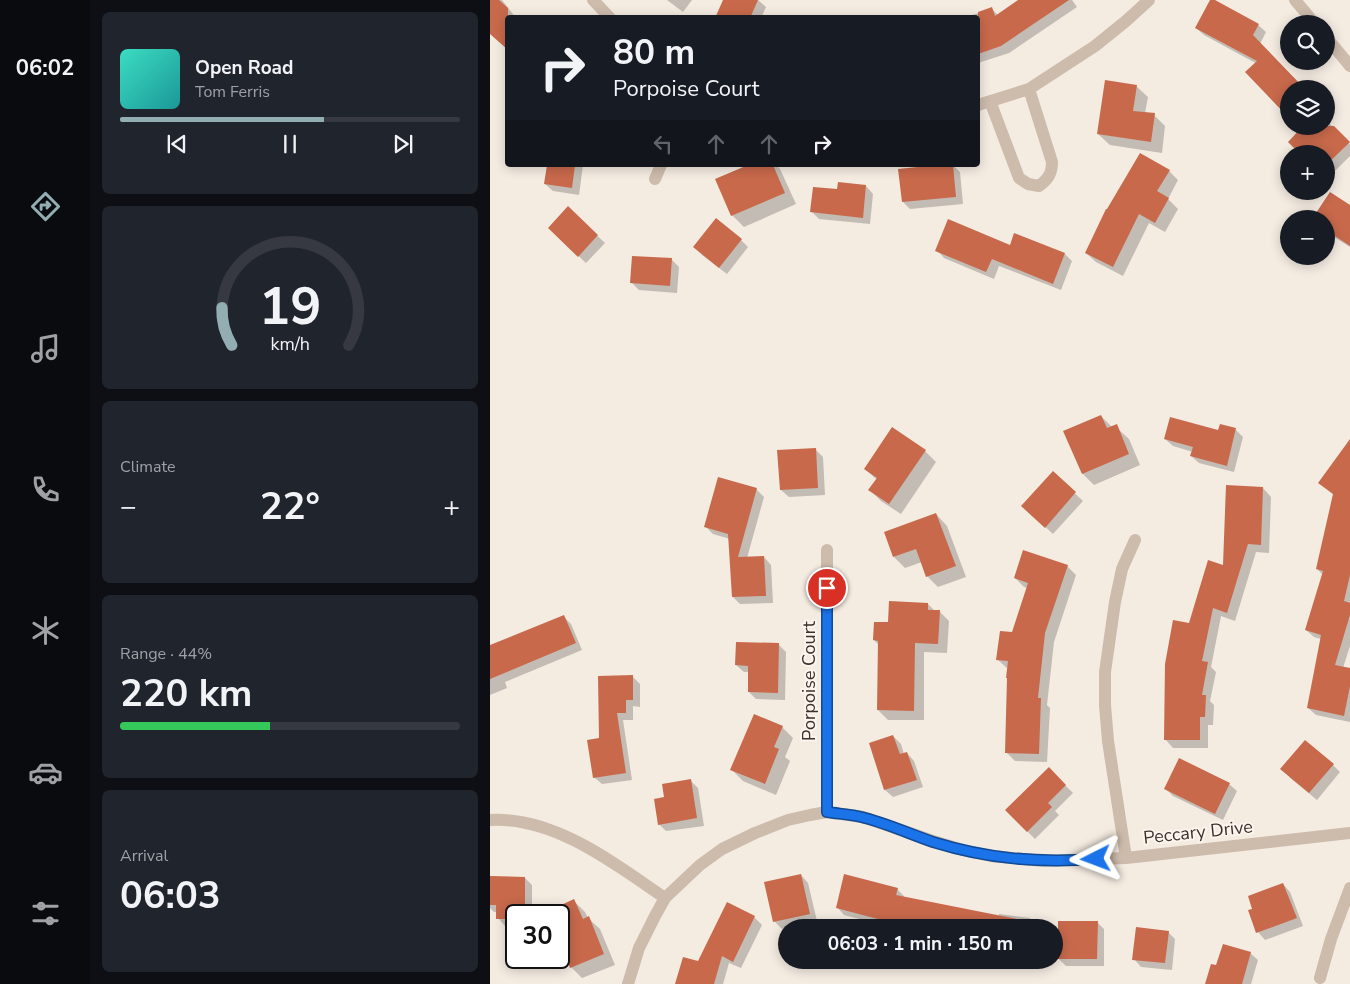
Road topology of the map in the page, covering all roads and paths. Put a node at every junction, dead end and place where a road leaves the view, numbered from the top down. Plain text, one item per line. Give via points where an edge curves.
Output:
1 (593, 0) edge
2 (1149, 0) edge
3 (1295, 0) edge
4 (607, 15) edge
5 (1308, 15) edge
6 (1335, 48) edge
7 (1350, 66) edge
8 (1029, 89) junction
9 (984, 103) edge
10 (660, 167) edge
11 (655, 179) dead end
12 (1134, 540) dead end
13 (826, 550) dead end
14 (827, 812) junction
15 (490, 820) edge
16 (1350, 832) edge
17 (1126, 858) junction
18 (1350, 888) edge
19 (665, 898) junction
20 (1320, 978) dead end
21 (628, 984) edge

1 - 4 street
2 - 8 street via 1094,46
3 - 5 street
6 - 7 street
8 - 9 street
8 - 9 street via 1052,162 1048,179 1039,186 1019,178
10 - 11 street
12 - 17 street via 1122,568 1115,602 1105,672 1104,705
13 - 14 street, Porpoise Court
14 - 17 street, Peccary Drive via 863,817 933,841 991,856 1044,861
14 - 19 street, Peccary Drive via 788,820 722,849
15 - 19 street via 529,823 570,839
16 - 17 street, Peccary Drive
18 - 20 street
19 - 21 street, Peccary Drive via 639,948

